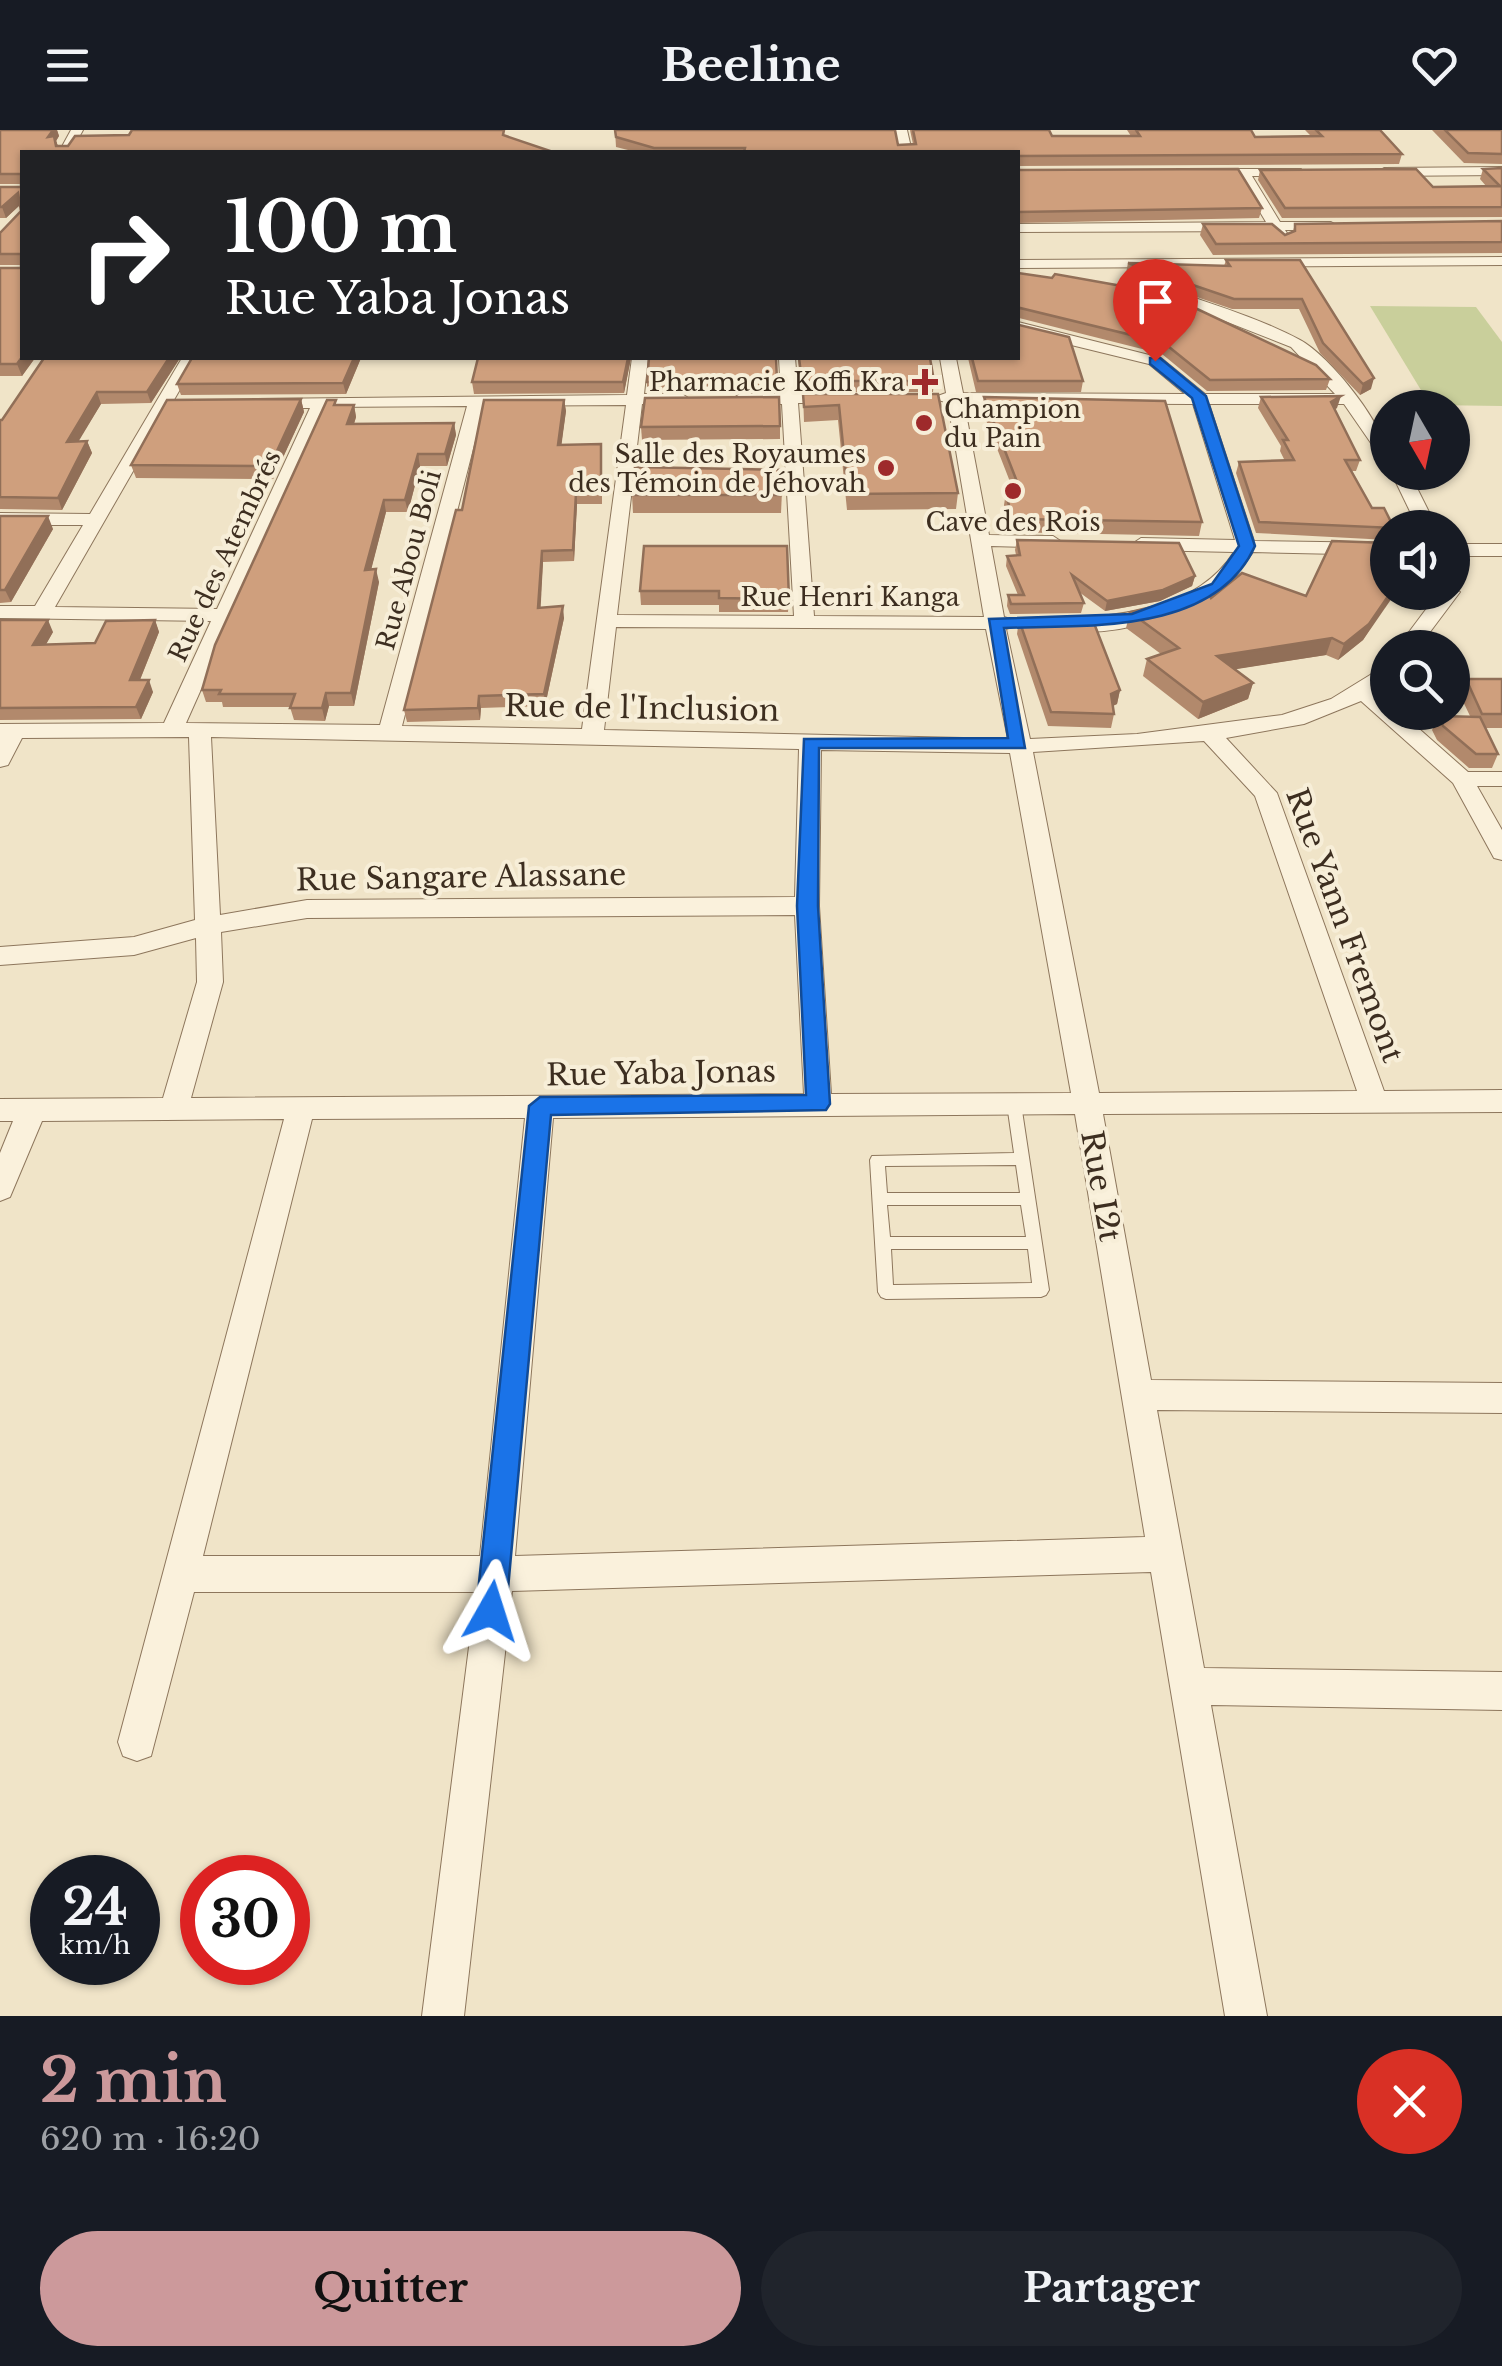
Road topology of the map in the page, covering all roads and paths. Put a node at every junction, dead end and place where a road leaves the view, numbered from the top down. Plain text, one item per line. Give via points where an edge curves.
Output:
1 (1244, 172) junction
2 (1313, 172) edge
3 (1370, 172) edge
4 (1502, 172) edge
5 (1187, 173) edge
6 (1352, 226) edge
7 (1276, 227) junction
8 (1020, 228) edge
9 (1296, 261) junction
10 (1502, 261) edge
11 (1020, 264) edge
12 (1042, 264) junction
13 (1020, 327) edge
14 (189, 360) edge
15 (640, 360) edge
16 (787, 360) edge
17 (948, 360) edge
18 (1199, 396) junction
19 (790, 398) junction
20 (864, 398) edge
21 (918, 398) edge
22 (955, 398) junction
23 (637, 399) junction
24 (694, 399) edge
25 (714, 399) edge
26 (1349, 399) junction
27 (477, 400) junction
28 (321, 402) junction
29 (242, 403) edge
30 (1370, 429) edge
31 (0, 519) edge
32 (94, 520) junction
33 (980, 540) junction
34 (1075, 542) edge
35 (1113, 543) edge
36 (1247, 546) junction
37 (1370, 549) edge
38 (1470, 550) edge
39 (1502, 550) edge
40 (1436, 610) edge
41 (0, 612) edge
42 (42, 612) junction
43 (226, 615) junction
44 (609, 621) junction
45 (804, 622) junction
46 (994, 623) junction
47 (1421, 630) edge
48 (1370, 688) edge
49 (1365, 693) junction
50 (172, 730) junction
51 (200, 730) junction
52 (7, 731) edge
53 (390, 732) junction
54 (1208, 732) junction
55 (592, 736) junction
56 (810, 743) junction
57 (1018, 744) junction
58 (0, 760) edge
59 (1462, 779) junction
60 (1502, 779) edge
61 (1502, 852) edge
62 (808, 906) junction
63 (206, 926) junction
64 (0, 956) edge
65 (1502, 1101) edge
66 (1374, 1102) junction
67 (818, 1104) junction
68 (1014, 1104) junction
69 (1087, 1104) junction
70 (540, 1106) junction
71 (301, 1107) junction
72 (174, 1108) junction
73 (0, 1110) edge
74 (32, 1110) junction
75 (1021, 1159) junction
76 (0, 1190) edge
77 (880, 1199) junction
78 (1027, 1199) junction
79 (1034, 1242) junction
80 (883, 1244) junction
81 (1136, 1394) junction
82 (1502, 1398) edge
83 (1166, 1554) junction
84 (184, 1574) junction
85 (496, 1574) junction
86 (1186, 1686) junction
87 (1502, 1690) edge
88 (137, 1742) dead end
89 (443, 2016) edge
90 (1246, 2016) edge

1 - 2 street
1 - 5 street
1 - 7 street
3 - 4 street
6 - 7 street
7 - 8 street
7 - 9 street
9 - 10 street
9 - 12 street
11 - 12 street
12 - 26 street via 1151,287 1298,344
13 - 18 street via 1155,361
14 - 32 street via 172,404
15 - 23 street
16 - 19 street
17 - 22 street, Rue I2t
18 - 22 street
18 - 26 street
18 - 36 street
19 - 20 street
19 - 25 street
19 - 45 street
21 - 22 street
22 - 33 street, Rue I2t
23 - 24 street
23 - 27 street
23 - 44 street
26 - 30 street
27 - 28 street
27 - 53 street, Rue Abou Boli
28 - 29 street
28 - 43 street, Rue des Atembrés
31 - 32 street
32 - 42 street
33 - 34 street
33 - 46 street, Rue I2t
35 - 36 street
36 - 37 street
36 - 46 street, Rue Henri Kanga via 1218,588 1134,619
38 - 39 street
40 - 47 street
41 - 42 street
42 - 43 street
43 - 50 street, Rue des Atembrés
44 - 45 street, Rue Henri Kanga
44 - 55 street
45 - 46 street, Rue Henri Kanga
46 - 57 street, Rue I2t
48 - 49 street, Rue de l'Inclusion
49 - 54 street, Rue de l'Inclusion via 1285,722
49 - 59 street
50 - 51 street, Rue de l'Inclusion
50 - 52 street, Rue de l'Inclusion
51 - 53 street, Rue de l'Inclusion
51 - 63 street
52 - 58 street
53 - 55 street, Rue de l'Inclusion
54 - 57 street, Rue de l'Inclusion
54 - 66 street, Rue Yann Fremont via 1266,792
55 - 56 street, Rue de l'Inclusion
56 - 57 street, Rue de l'Inclusion
56 - 62 street
57 - 69 street, Rue I2t
59 - 60 street
59 - 61 street
62 - 63 street, Rue Sangare Alassane via 396,906 308,909
62 - 67 street
63 - 64 street, Rue Sangare Alassane via 134,946
63 - 72 street via 210,982
65 - 66 street, Rue Yaba Jonas
66 - 69 street, Rue Yaba Jonas
67 - 68 street, Rue Yaba Jonas
67 - 70 street, Rue Yaba Jonas
68 - 69 street, Rue Yaba Jonas
68 - 75 lane
69 - 81 street, Rue I2t
70 - 71 street, Rue Yaba Jonas
70 - 85 street
71 - 72 street, Rue Yaba Jonas
71 - 84 street
72 - 74 street, Rue Yaba Jonas
73 - 74 street, Rue Yaba Jonas
74 - 76 street
75 - 77 lane via 877,1160
75 - 78 lane
77 - 78 lane
77 - 80 lane
78 - 79 lane
79 - 80 lane
79 - 80 lane via 1040,1290 886,1292
81 - 82 street
81 - 83 street, Rue I2t
83 - 85 street
83 - 86 street, Rue I2t
84 - 85 street
84 - 88 street
85 - 89 street
86 - 87 street
86 - 90 street, Rue I2t

